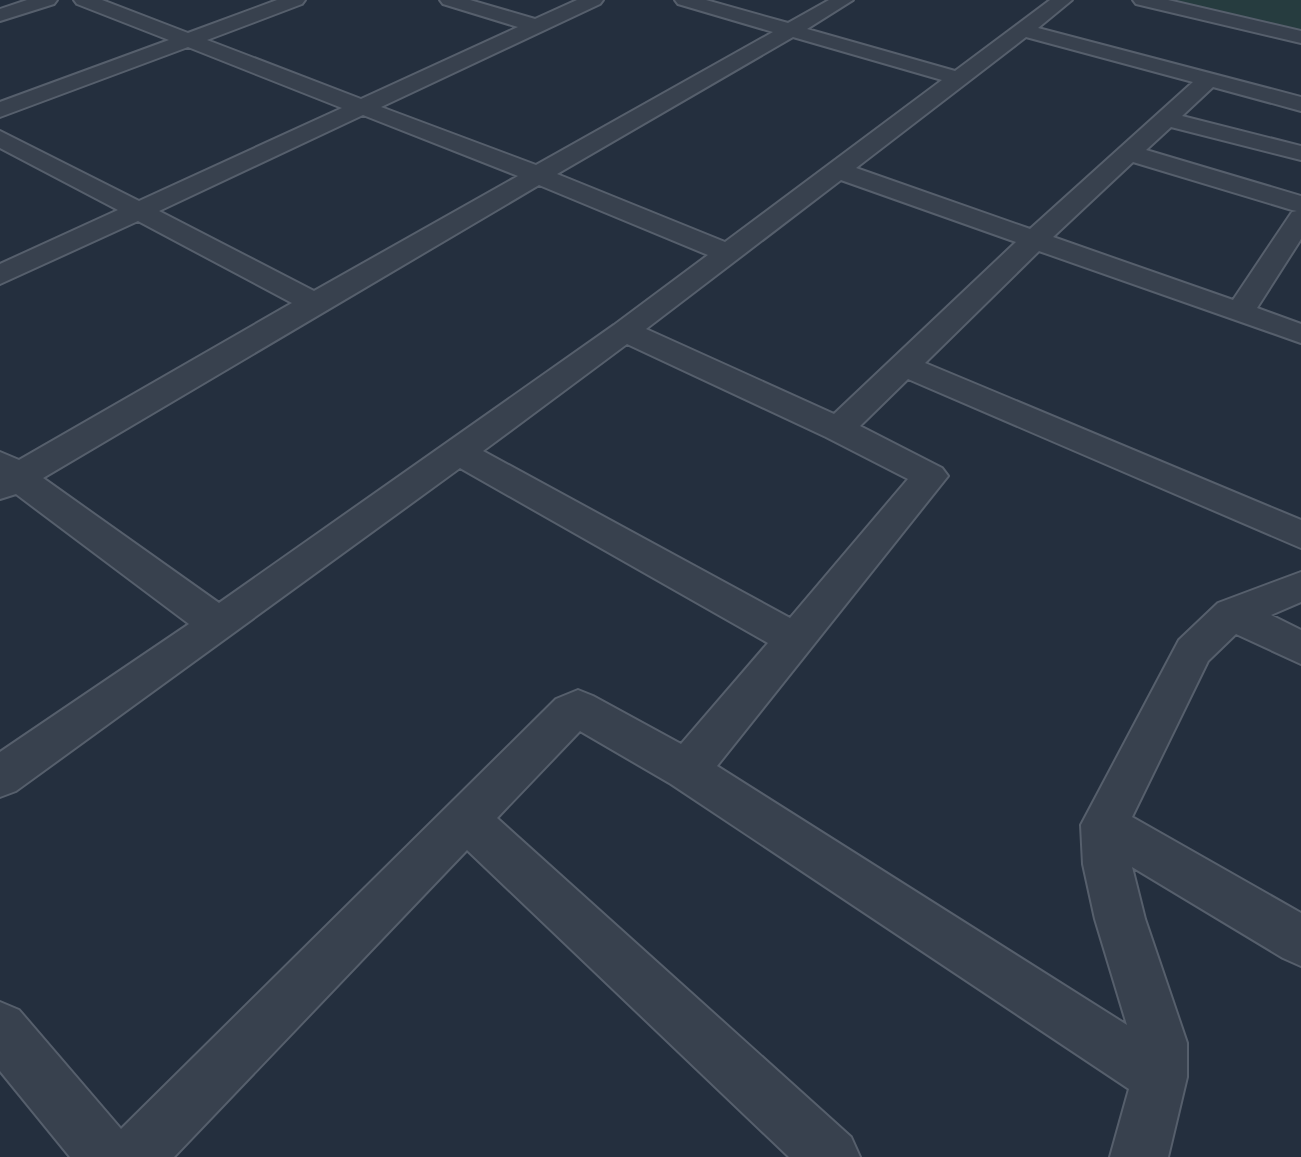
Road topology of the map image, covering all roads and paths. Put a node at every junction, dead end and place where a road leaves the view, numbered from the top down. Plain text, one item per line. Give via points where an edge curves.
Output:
1 (47, 0) edge
2 (84, 0) edge
3 (295, 0) edge
4 (450, 0) edge
5 (593, 0) edge
6 (685, 0) edge
7 (843, 0) edge
8 (1062, 0) edge
9 (1143, 0) edge
10 (0, 15) edge
11 (535, 26) junction
12 (790, 29) junction
13 (1021, 30) junction
14 (1301, 37) edge
15 (189, 40) junction
16 (957, 78) junction
17 (1208, 80) junction
18 (1301, 104) edge
19 (361, 108) junction
20 (0, 110) edge
21 (1167, 119) junction
22 (0, 138) edge
23 (1298, 149) edge
24 (1129, 153) junction
25 (837, 170) junction
26 (538, 175) junction
27 (1301, 204) edge
28 (139, 211) junction
29 (1301, 218) edge
30 (1034, 240) junction
31 (728, 253) junction
32 (0, 275) edge
33 (314, 303) junction
34 (1240, 312) junction
35 (625, 331) junction
36 (1301, 334) edge
37 (905, 366) junction
38 (838, 429) junction
39 (457, 451) junction
40 (6, 476) edge
41 (1301, 535) edge
42 (1301, 586) edge
43 (1232, 614) junction
44 (217, 623) junction
45 (796, 640) junction
46 (1301, 648) edge
47 (687, 771) junction
48 (0, 777) edge
49 (466, 819) junction
50 (1104, 825) junction
51 (1301, 941) edge
52 (0, 1029) edge
53 (1160, 1077) junction
54 (107, 1157) edge
55 (134, 1157) edge
56 (831, 1157) edge
57 (1139, 1157) edge

1 - 10 street
2 - 15 street
3 - 15 street
4 - 11 street
5 - 11 street
6 - 12 street
7 - 12 street
8 - 13 street
9 - 14 street
11 - 19 street
12 - 16 street
12 - 26 street
13 - 16 street
13 - 17 street
15 - 19 street
15 - 20 street
16 - 25 street
17 - 18 street
17 - 21 street
19 - 26 street
19 - 28 street
21 - 23 street
21 - 24 street
22 - 28 street
24 - 27 street
24 - 30 street
25 - 30 street
25 - 31 street
26 - 31 street
26 - 33 street
28 - 32 street
28 - 33 street
29 - 34 street
30 - 34 street
30 - 37 street
31 - 35 street
33 - 40 street
34 - 36 street
35 - 38 street
35 - 39 street
37 - 38 street
37 - 41 street
38 - 45 street via 930,478
39 - 44 street
39 - 45 street
40 - 44 street
42 - 43 street
43 - 46 street
43 - 50 street via 1193,651
44 - 48 street
45 - 47 street
47 - 49 street via 575,709
47 - 53 street
49 - 55 street
49 - 56 street
50 - 51 street
50 - 53 street via 1107,864 1120,919 1160,1043
52 - 54 street
53 - 57 street

